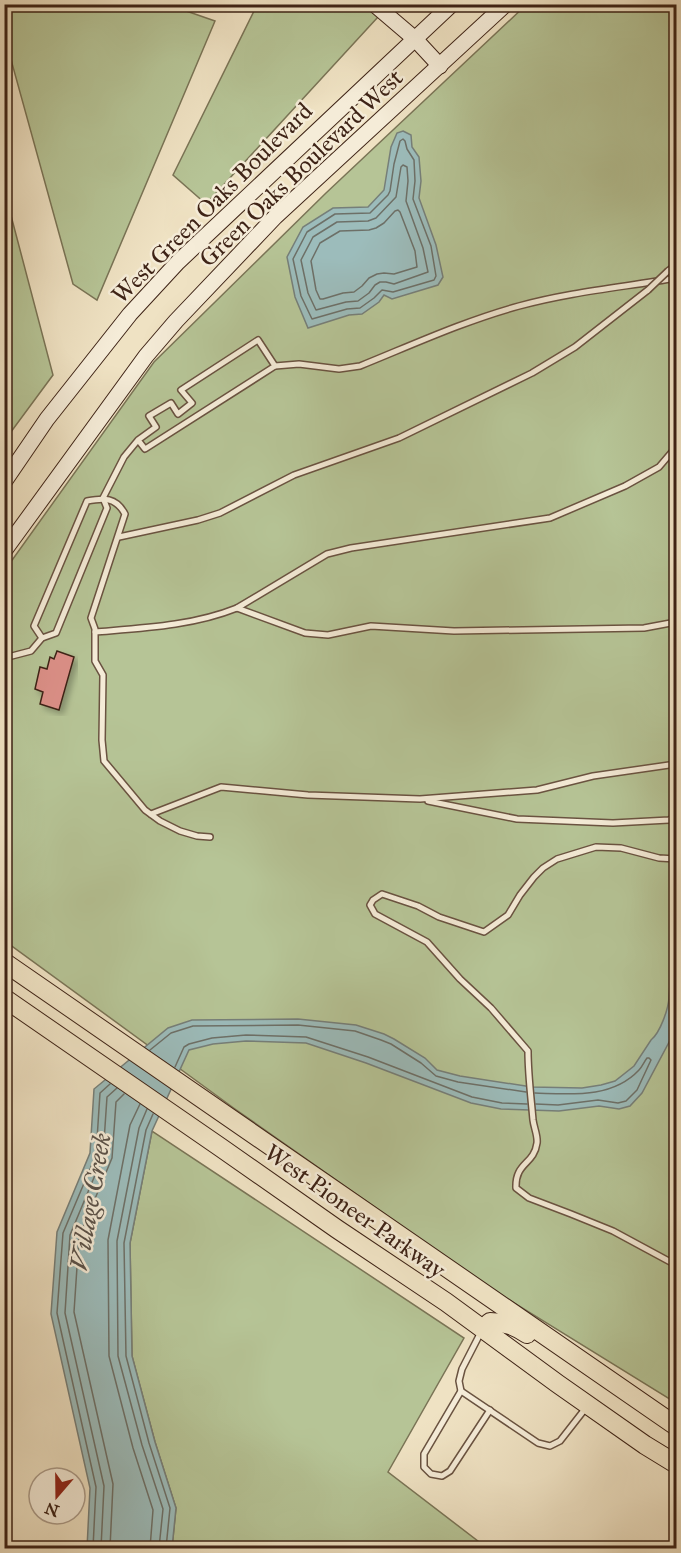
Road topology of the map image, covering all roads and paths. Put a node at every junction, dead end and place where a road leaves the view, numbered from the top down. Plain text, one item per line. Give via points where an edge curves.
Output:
1 (374, 4) edge
2 (452, 4) edge
3 (507, 4) edge
4 (415, 39) junction
5 (440, 66) junction
6 (676, 268) edge
7 (676, 278) edge
8 (275, 366) junction
9 (138, 440) junction
10 (676, 447) edge
11 (4, 482) edge
12 (103, 498) junction
13 (119, 537) junction
14 (4, 551) edge
15 (237, 608) junction
16 (676, 622) edge
17 (96, 632) junction
18 (42, 638) junction
19 (4, 655) edge
20 (676, 764) edge
21 (420, 799) junction
22 (151, 814) junction
23 (676, 816) edge
24 (210, 837) dead end
25 (676, 859) edge
26 (4, 962) edge
27 (4, 999) edge
28 (355, 1203) junction
29 (337, 1229) junction
30 (676, 1265) edge
31 (483, 1329) junction
32 (612, 1382) junction
33 (461, 1391) junction
34 (588, 1405) junction
35 (490, 1410) junction
36 (676, 1426) edge
37 (676, 1464) edge

1 - 4 main road
2 - 4 main road, West Green Oaks Boulevard
3 - 5 main road, Green Oaks Boulevard West
4 - 5 main road
4 - 11 main road, West Green Oaks Boulevard via 172,268 54,410
5 - 14 main road, Green Oaks Boulevard West via 275,217 176,321 146,356
6 - 13 lane, bridge via 575,347 532,373 399,438 294,475 220,513
7 - 8 lane via 521,305 360,366
8 - 9 lane via 145,449
8 - 9 lane via 258,340 181,390 192,404 178,414 171,403 149,416 156,427
9 - 12 lane via 124,457
10 - 15 lane via 659,467 550,518 327,554
12 - 13 lane via 121,506 125,514
12 - 18 lane via 107,508 56,633
12 - 18 lane via 87,501 34,626
13 - 17 lane via 92,618
15 - 16 lane via 304,633 328,635 371,626 478,631 644,628
15 - 17 lane via 162,627
17 - 22 lane via 95,661 103,675 104,761
18 - 19 lane via 31,651
20 - 21 lane via 593,776 537,790
21 - 22 lane via 221,787
21 - 23 lane via 517,819 613,823 669,820
22 - 24 lane via 180,831
25 - 30 lane via 621,848 596,848 557,859 534,877 508,915 484,932 382,894 370,906 375,914 427,942 528,1051 537,1142 533,1155 516,1177 516,1188 529,1198 613,1231
26 - 28 main road, West Pioneer Parkway
27 - 29 main road, West Pioneer Parkway
28 - 29 main road
28 - 32 main road, West Pioneer Parkway
29 - 31 main road, West Pioneer Parkway
31 - 32 main road via 490,1323 511,1324 584,1372
31 - 33 lane via 462,1369
31 - 34 main road, West Pioneer Parkway
32 - 36 main road, West Pioneer Parkway
33 - 35 lane
33 - 35 lane via 424,1454 424,1467 431,1474 442,1476 450,1471
34 - 35 lane via 560,1441 550,1446 538,1443
34 - 37 main road, West Pioneer Parkway

